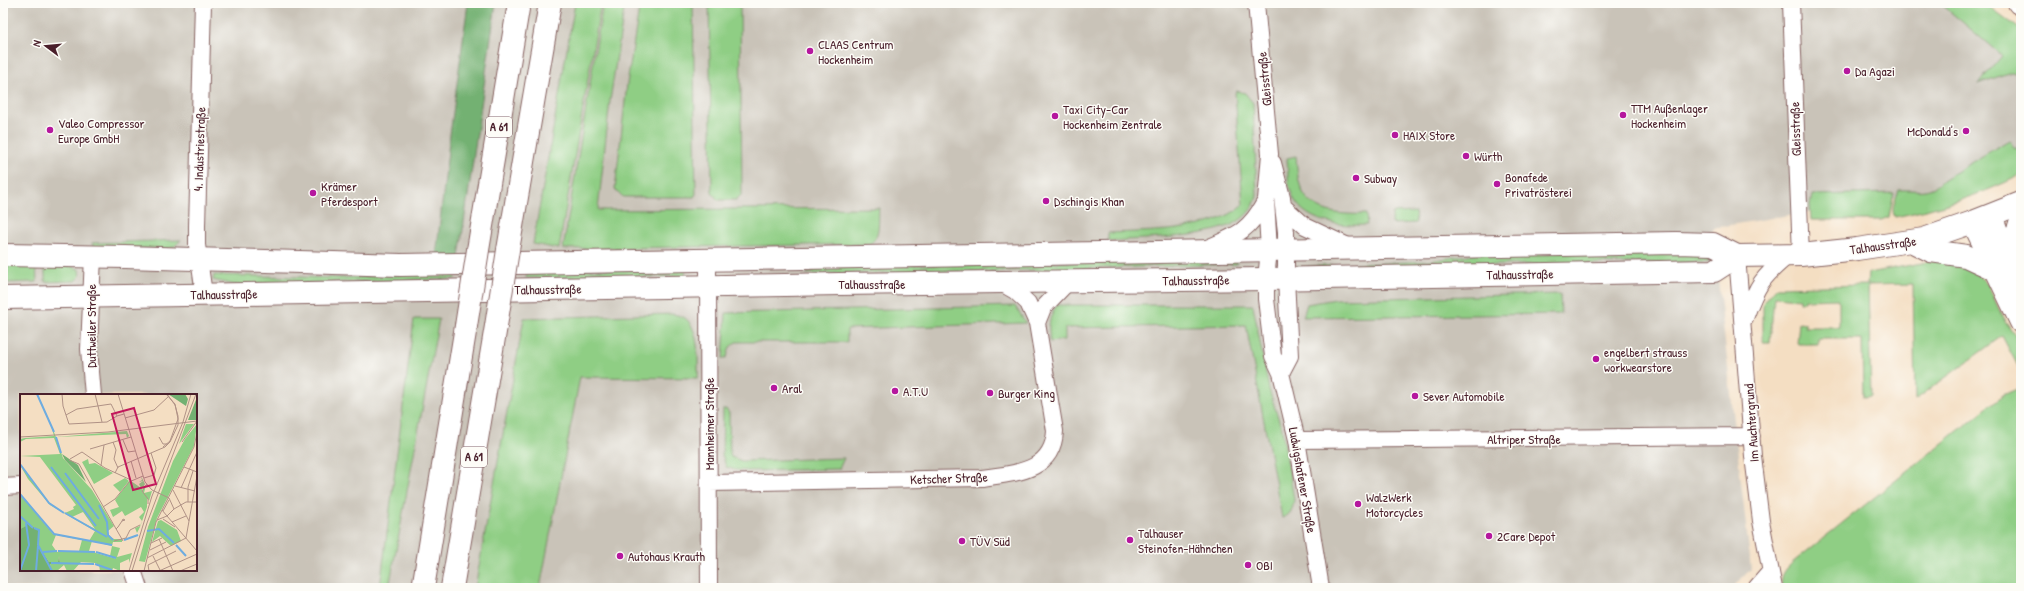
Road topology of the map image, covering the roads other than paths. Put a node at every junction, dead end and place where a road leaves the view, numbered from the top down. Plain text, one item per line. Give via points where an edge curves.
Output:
1 (203, 3) edge
2 (519, 3) edge
3 (550, 3) edge
4 (1256, 3) edge
5 (1791, 3) edge
6 (1270, 154) junction
7 (1266, 200) junction
8 (2021, 203) edge
9 (1284, 208) junction
10 (1982, 219) junction
11 (2021, 220) edge
12 (1913, 242) junction
13 (1354, 249) junction
14 (1277, 250) junction
15 (1199, 251) junction
16 (3, 255) edge
17 (1795, 255) junction
18 (93, 256) junction
19 (1738, 256) junction
20 (199, 259) junction
21 (708, 260) junction
22 (1994, 269) junction
23 (2021, 275) edge
24 (1276, 279) junction
25 (2021, 279) edge
26 (1069, 281) junction
27 (1001, 283) junction
28 (707, 287) junction
29 (204, 294) junction
30 (91, 296) junction
31 (3, 298) edge
32 (2021, 322) edge
33 (1037, 323) junction
34 (1743, 323) junction
35 (93, 394) edge
36 (1752, 436) junction
37 (1297, 440) junction
38 (709, 484) junction
39 (20, 486) edge
40 (3, 487) edge
41 (133, 571) edge
42 (1772, 581) edge
43 (139, 588) edge
44 (422, 588) edge
45 (452, 588) edge
46 (709, 588) edge
47 (1321, 588) edge
48 (1756, 588) edge

1 - 20 street, 4. Industriestraße via 197,226
2 - 44 main road, A 61, bridge
3 - 45 main road, A 61, bridge
4 - 6 street, Gleisstraße
5 - 17 street, Gleisstraße via 1797,177
6 - 7 street, Gleisstraße
6 - 9 street, Gleisstraße
7 - 14 street, Gleisstraße
7 - 15 street via 1248,227
8 - 10 main road, Talhausstraße
9 - 13 street via 1305,226
9 - 14 street, Gleisstraße via 1286,232
10 - 12 main road, Talhausstraße
10 - 22 main road
10 - 25 main road via 2003,247
11 - 23 main road via 2015,252
12 - 17 main road, Talhausstraße
12 - 22 main road via 1931,251 1966,256
13 - 14 main road, Talhausstraße
13 - 19 main road, Talhausstraße via 1713,244
14 - 15 main road, Talhausstraße
14 - 24 street, Ludwigshafener Straße
15 - 21 main road, Talhausstraße
16 - 18 main road, Talhausstraße
17 - 19 main road, Talhausstraße
17 - 34 street via 1769,272 1756,288
18 - 20 main road, Talhausstraße
18 - 30 street, Duttweiler Straße
19 - 24 main road, Talhausstraße via 1714,271
19 - 34 street, Im Auchtergrund
20 - 21 main road, Talhausstraße via 371,265
20 - 29 street, 4. Industriestraße
21 - 28 street, Mannheimer Straße
22 - 32 main road
24 - 26 main road, Talhausstraße
24 - 37 street, Ludwigshafener Straße via 1273,356 1281,373
26 - 27 main road, Talhausstraße
26 - 33 street via 1043,308
27 - 28 main road, Talhausstraße
27 - 33 street, Ketscher Straße via 1016,291 1028,303
28 - 29 main road, Talhausstraße
28 - 38 street, Mannheimer Straße
29 - 30 main road, Talhausstraße
30 - 31 main road, Talhausstraße
30 - 35 street, Duttweiler Straße via 89,348
33 - 38 street, Ketscher Straße via 1055,431 1054,442 1045,459 1039,464 982,478
34 - 36 street, Im Auchtergrund
36 - 37 street, Altriper Straße
36 - 42 street, Im Auchtergrund via 1761,521
37 - 47 street, Ludwigshafener Straße
38 - 46 street, Mannheimer Straße
39 - 40 street
41 - 43 street
42 - 48 street

